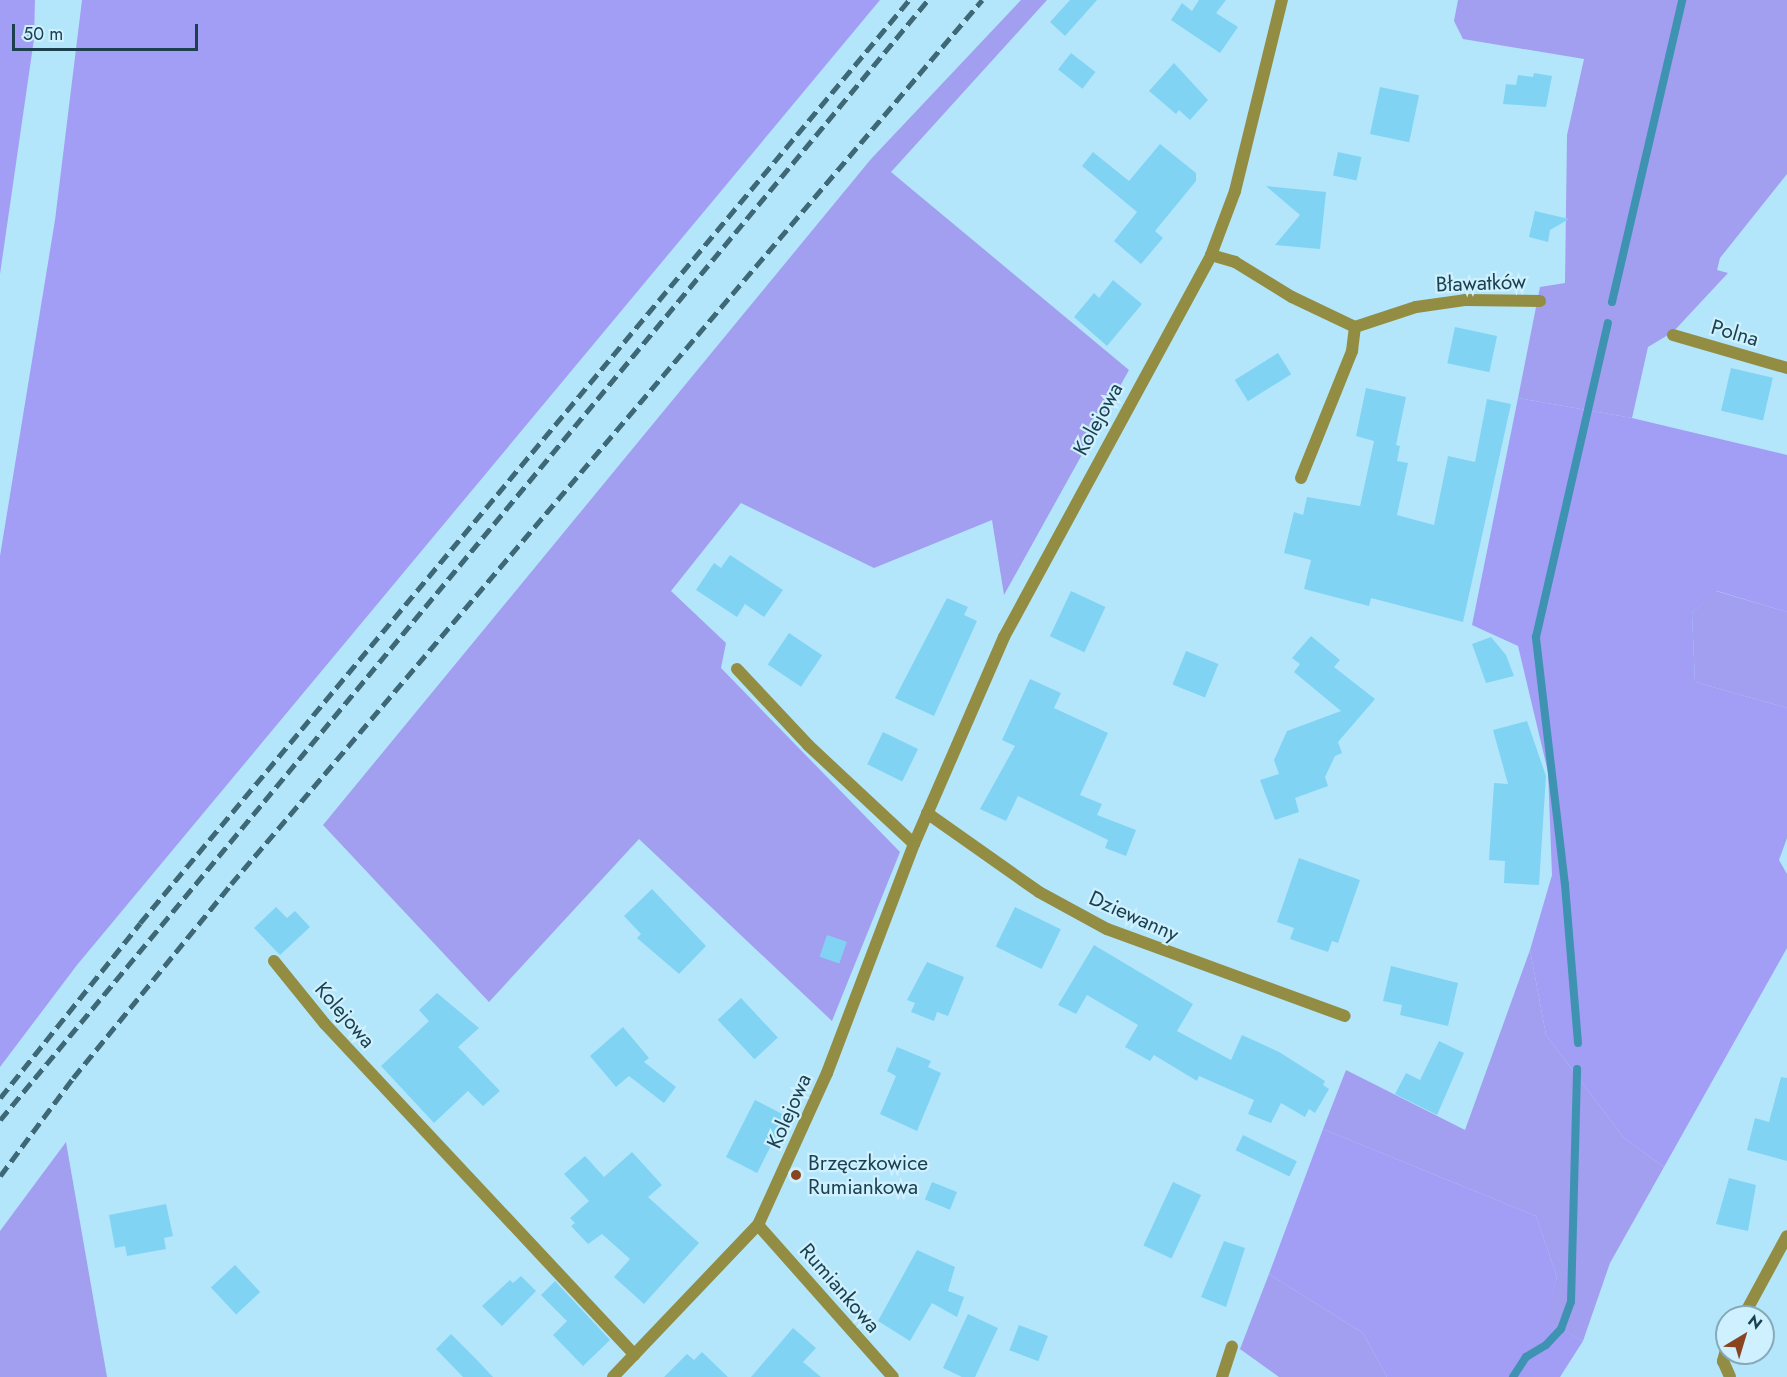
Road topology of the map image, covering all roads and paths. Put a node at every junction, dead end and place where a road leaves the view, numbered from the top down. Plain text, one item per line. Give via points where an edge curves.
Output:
1 (1282, 0) edge
2 (1211, 255) junction
3 (1540, 301) dead end
4 (1355, 327) junction
5 (1673, 335) dead end
6 (1787, 369) edge
7 (1301, 478) dead end
8 (737, 669) dead end
9 (927, 813) junction
10 (914, 844) junction
11 (274, 961) dead end
12 (1345, 1016) dead end
13 (758, 1225) junction
14 (1787, 1236) edge
15 (1750, 1305) edge
16 (1232, 1347) dead end
17 (635, 1355) junction
18 (613, 1377) edge
19 (893, 1377) edge
20 (1222, 1377) edge

1 - 2 street, Kolejowa via 1235,191
2 - 4 street via 1235,262 1292,297
2 - 9 street, Kolejowa via 1004,636
3 - 4 street, Bławatków via 1465,300 1416,307
4 - 7 street via 1352,351
5 - 6 street, Polna
8 - 10 street via 808,745
9 - 10 street, Kolejowa
9 - 12 street, Dziewanny via 1039,892 1107,929
10 - 13 street, Kolejowa via 827,1073
11 - 17 street, Kolejowa via 333,1032
13 - 17 street, Kolejowa
13 - 19 street, Rumiankowa
14 - 15 street
16 - 20 street
17 - 18 street, Kolejowa

